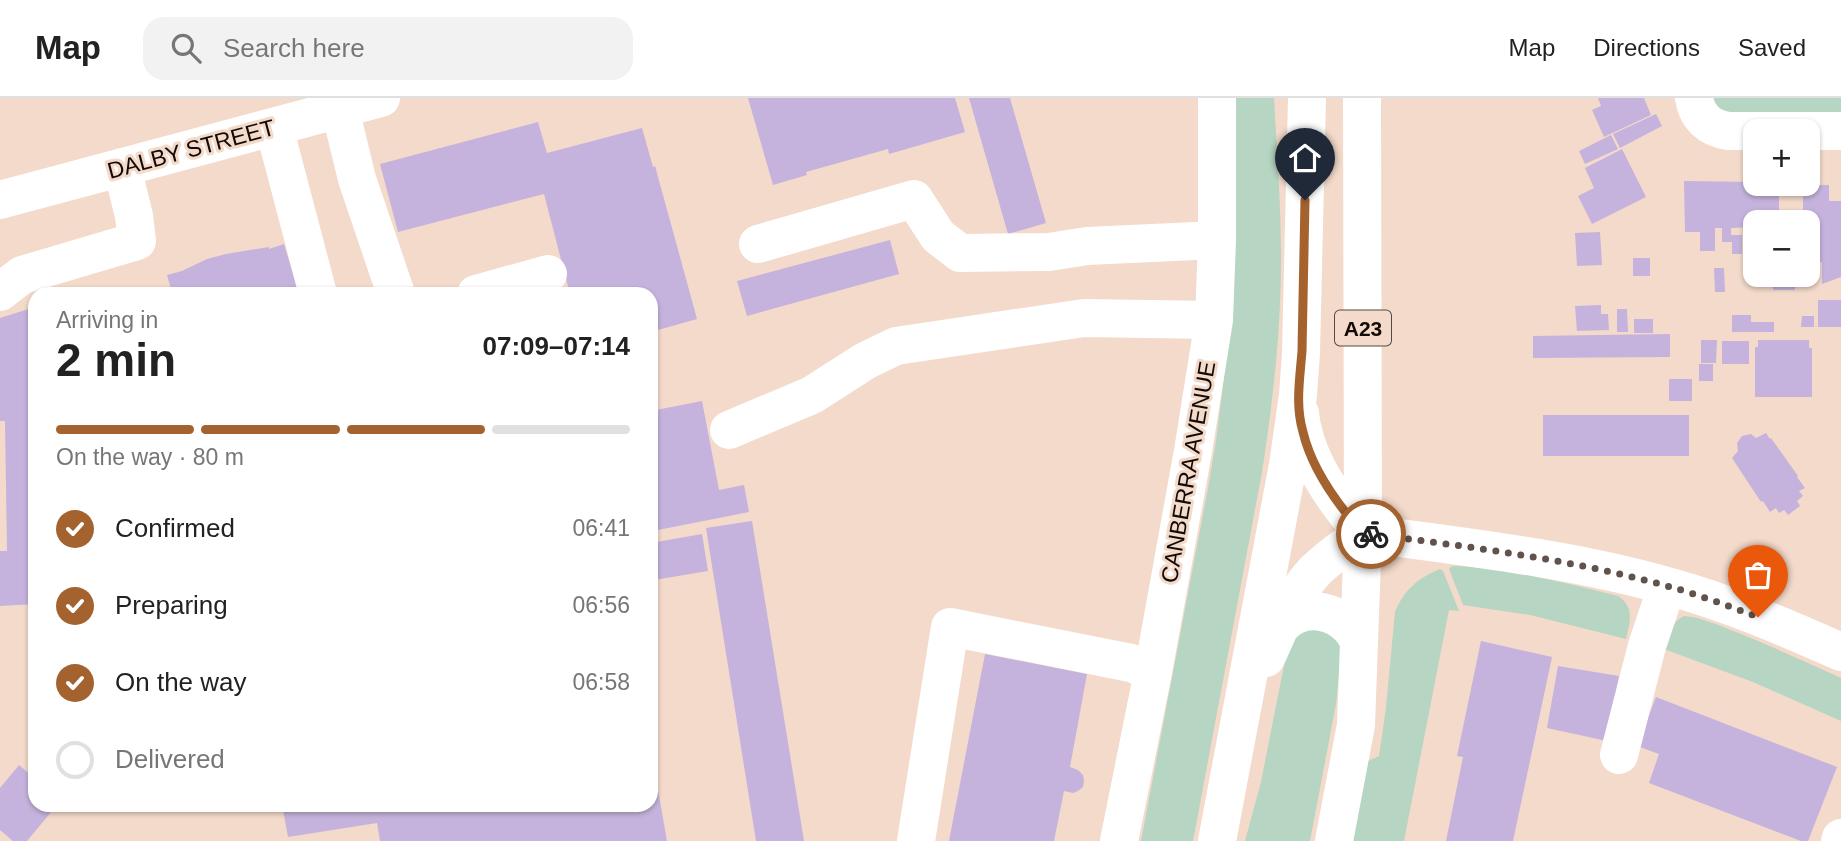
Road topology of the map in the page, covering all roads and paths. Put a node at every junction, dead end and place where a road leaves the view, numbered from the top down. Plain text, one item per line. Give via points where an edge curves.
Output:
1 (381, 98) edge
2 (1217, 98) edge
3 (1307, 98) edge
4 (1362, 98) edge
5 (1695, 98) edge
6 (340, 109) junction
7 (274, 127) junction
8 (1841, 131) edge
9 (122, 167) junction
10 (0, 200) edge
11 (1217, 240) junction
12 (758, 244) dead end
13 (548, 274) dead end
14 (316, 287) edge
15 (394, 287) edge
16 (501, 287) edge
17 (0, 292) edge
18 (1214, 320) junction
19 (1298, 395) junction
20 (729, 430) dead end
21 (1363, 533) junction
22 (1667, 586) junction
23 (1280, 627) junction
24 (1359, 642) junction
25 (1841, 652) edge
26 (1153, 672) junction
27 (1242, 711) junction
28 (1619, 755) dead end
29 (916, 841) edge
30 (1119, 841) edge
31 (1217, 841) edge
32 (1334, 841) edge

1 - 6 main road, DALBY STREET
2 - 11 main road, CANBERRA AVENUE
3 - 19 main road, A23
4 - 21 main road, A23
5 - 8 main road via 1703,119 1717,129
6 - 7 main road, DALBY STREET
6 - 15 main road via 357,179
7 - 9 main road, DALBY STREET
7 - 14 main road
9 - 10 main road, DALBY STREET
9 - 17 main road via 137,241 22,275
11 - 12 main road via 960,253 938,236 914,199
11 - 18 main road, CANBERRA AVENUE
13 - 16 main road
18 - 20 main road via 1084,318 896,346 812,395
18 - 26 main road, CANBERRA AVENUE
19 - 21 main road via 1302,430 1312,459
19 - 27 main road, A23
21 - 22 main road via 1549,560
21 - 23 main road via 1316,570
21 - 24 main road, A23
22 - 25 main road
22 - 28 main road
23 - 24 main road via 1301,613 1320,611 1348,626
23 - 27 main road
24 - 32 main road, A23 via 1356,724
26 - 29 main road via 1131,663 950,627
26 - 30 main road, CANBERRA AVENUE
27 - 31 main road, A23

